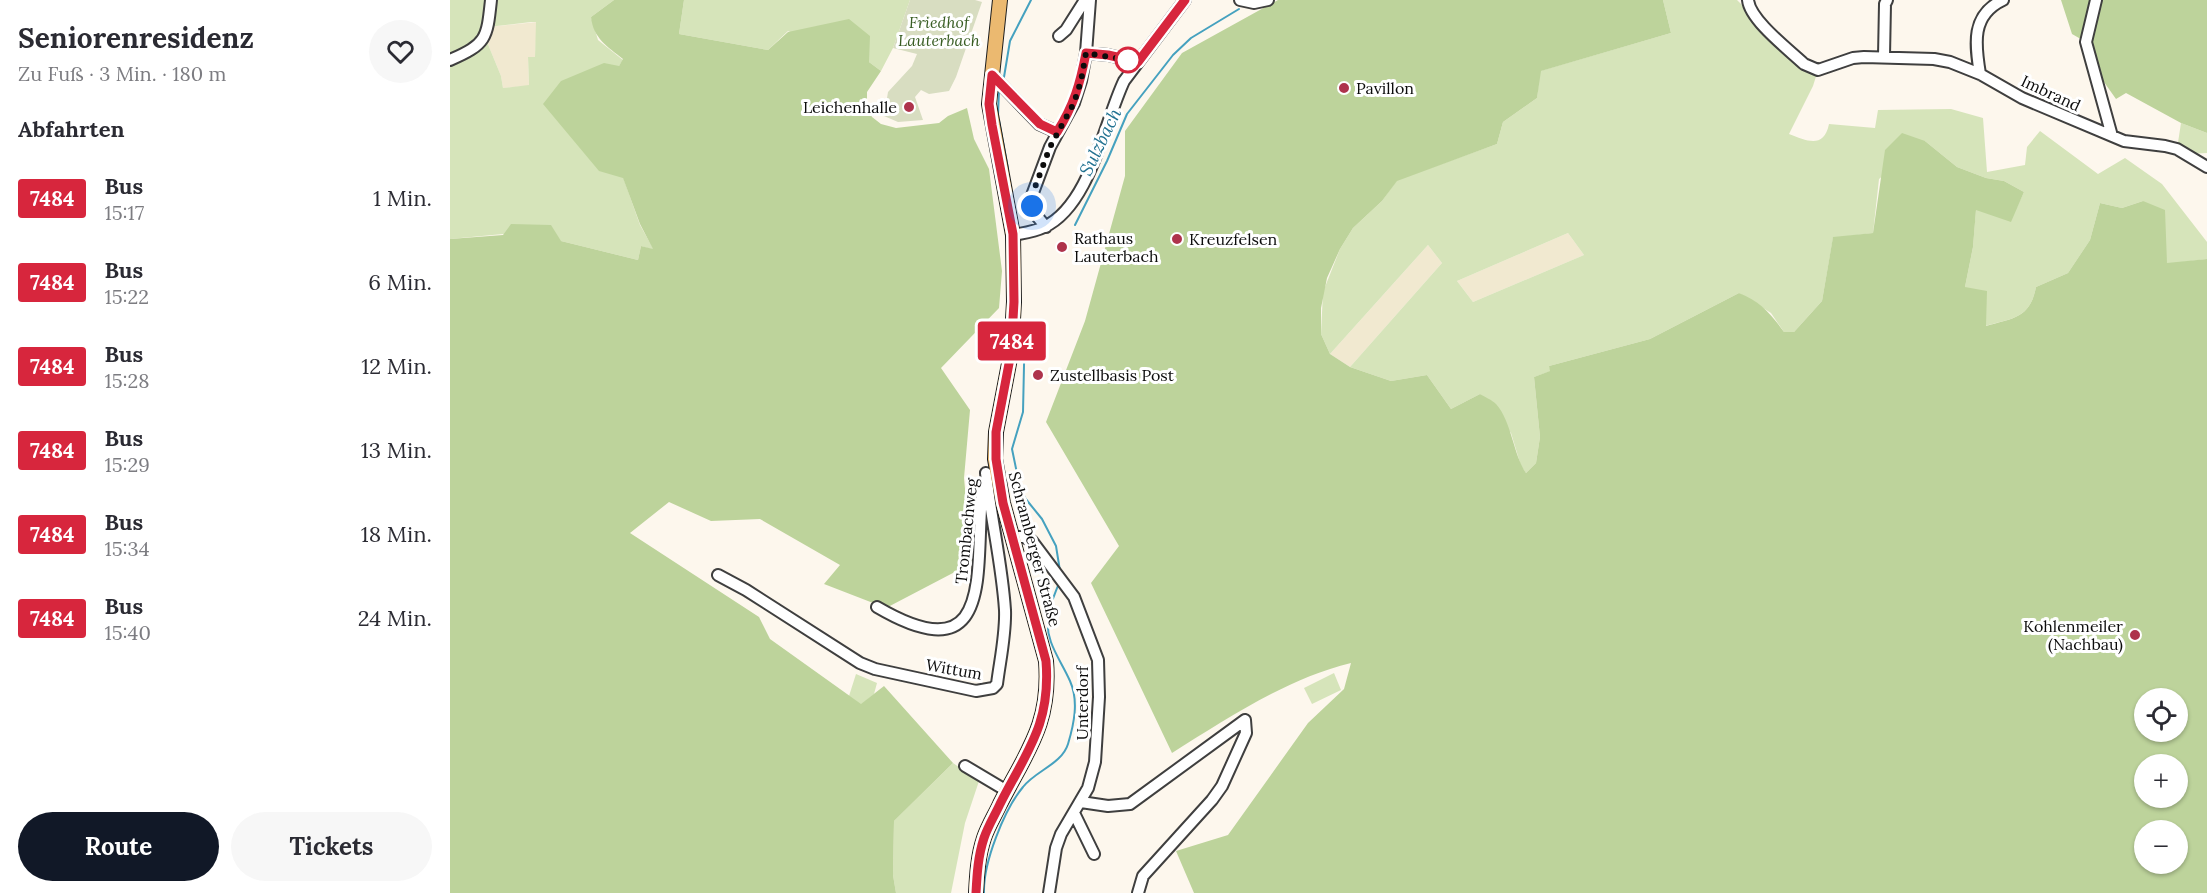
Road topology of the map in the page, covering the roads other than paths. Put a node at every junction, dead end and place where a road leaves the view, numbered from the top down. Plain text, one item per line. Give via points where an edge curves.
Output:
1 (491, 0) edge
2 (1087, 0) edge
3 (1185, 0) edge
4 (1240, 0) edge
5 (1268, 0) edge
6 (1748, 0) edge
7 (1887, 0) edge
8 (2003, 0) edge
9 (2096, 0) edge
10 (1001, 3) edge
11 (1059, 36) dead end
12 (1086, 53) junction
13 (1884, 56) junction
14 (450, 60) edge
15 (1138, 62) junction
16 (1980, 74) junction
17 (992, 75) junction
18 (1057, 132) junction
19 (2112, 136) junction
20 (2207, 167) edge
21 (1046, 227) junction
22 (1013, 234) junction
23 (996, 459) junction
24 (986, 473) junction
25 (1012, 537) junction
26 (718, 575) dead end
27 (877, 607) dead end
28 (966, 766) dead end
29 (1007, 791) junction
30 (1081, 802) junction
31 (1074, 813) junction
32 (1094, 854) dead end
33 (976, 893) edge
34 (1048, 893) edge
35 (1138, 893) edge

1 - 14 street via 485,37 474,49
2 - 11 street
2 - 12 street
3 - 15 street
4 - 5 street
6 - 13 street, Imbrand via 1756,19 1813,69 1853,58
7 - 13 street
8 - 16 street via 1994,4 1979,23 1976,48
9 - 19 street, Imbrand via 2086,42
10 - 17 main road, Schramberger Straße
12 - 15 street
12 - 18 street via 1074,103
13 - 16 street, Imbrand via 1934,59
15 - 21 street via 1124,81 1083,185
16 - 19 street, Imbrand via 2022,98
17 - 18 street via 1040,124
17 - 22 main road, Schramberger Straße via 989,104
18 - 21 street via 1031,198 1036,215
19 - 20 street, Imbrand via 2177,149
21 - 22 street
22 - 23 main road, Schramberger Straße via 1013,334 996,432
23 - 24 street, Trombachweg
23 - 25 main road, Schramberger Straße
24 - 26 street, Wittum via 1005,613 997,684 993,688 976,691 860,663
24 - 27 street, Trombachweg via 978,584 964,617 948,628 928,628 914,626
25 - 29 main road, Schramberger Straße via 1039,630 1048,685 1044,716 1036,737
25 - 30 street, Unterdorf via 1032,541 1064,581 1098,660 1097,747
28 - 29 street
29 - 33 main road, Schramberger Straße via 985,835
30 - 31 street, Unterdorf
30 - 35 street via 1130,804 1245,720 1246,733 1222,786 1143,876
31 - 32 street
31 - 34 street, Unterdorf via 1056,848

